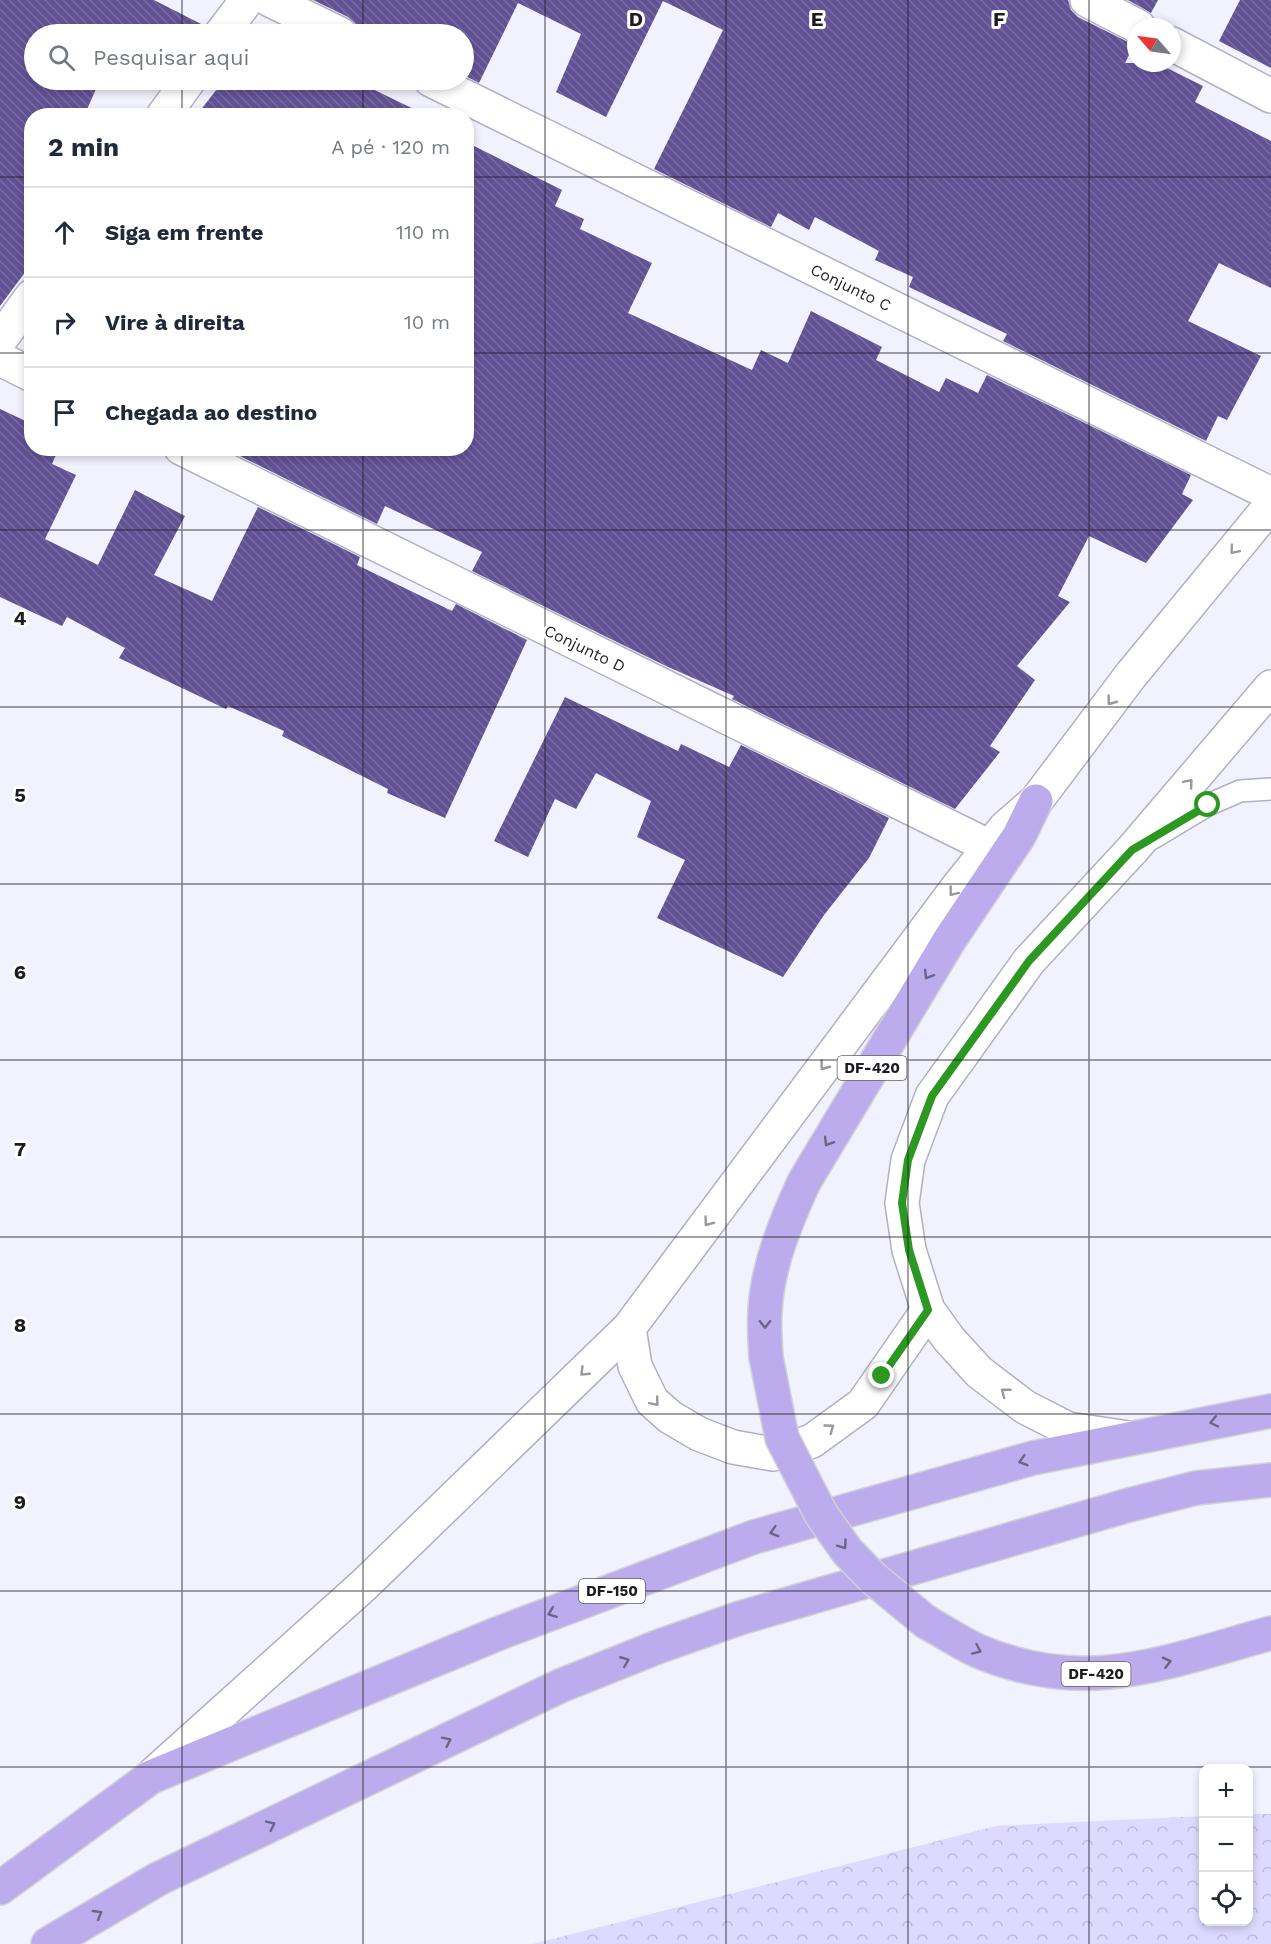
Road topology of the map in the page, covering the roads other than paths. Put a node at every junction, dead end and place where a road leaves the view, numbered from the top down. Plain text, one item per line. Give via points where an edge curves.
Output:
1 (246, 0) edge
2 (270, 0) edge
3 (1087, 0) edge
4 (1127, 21) edge
5 (228, 24) edge
6 (319, 24) edge
7 (1181, 49) edge
8 (182, 90) edge
9 (451, 90) edge
10 (1271, 96) edge
11 (169, 108) edge
12 (24, 307) edge
13 (0, 340) edge
14 (0, 359) edge
15 (24, 371) edge
16 (197, 456) edge
17 (1271, 494) edge
18 (1271, 505) edge
19 (1271, 687) edge
20 (1271, 789) edge
21 (1036, 801) junction
22 (990, 847) junction
23 (1132, 850) junction
24 (928, 1310) junction
25 (629, 1328) junction
26 (1271, 1410) edge
27 (1137, 1439) junction
28 (1271, 1480) edge
29 (1271, 1633) edge
30 (151, 1776) junction
31 (0, 1888) edge
32 (48, 1944) edge

1 - 5 main road
2 - 6 main road
3 - 4 main road
7 - 10 main road
8 - 11 main road
9 - 17 main road, Conjunto C
12 - 13 main road
14 - 15 main road
16 - 22 main road, Conjunto D
18 -> 21 main road, DF-420 via 1131,675
23 -> 19 main road
20 - 23 lane via 1240,791 1208,805
21 - 22 main road, DF-420
21 -> 29 main road, DF-420, bridge via 1019,836 950,939 804,1182 787,1218 765,1309 765,1357 782,1438 821,1514 847,1551 926,1622 977,1651 1027,1667 1068,1674 1111,1674
22 -> 25 main road
23 - 24 main road via 1029,961 932,1096 908,1160 902,1203 909,1250
25 -> 24 main road via 635,1366 652,1401 670,1417 733,1447 773,1454 812,1441 862,1404
27 -> 24 main road via 1068,1429 1024,1407 979,1372
25 -> 30 main road via 364,1584
26 -> 27 main road, DF-150
27 -> 30 main road, DF-150 via 1033,1458 754,1537 497,1634
32 -> 28 main road via 158,1879 560,1686 660,1646 740,1618 1129,1505 1196,1488
30 - 31 main road, DF-150

